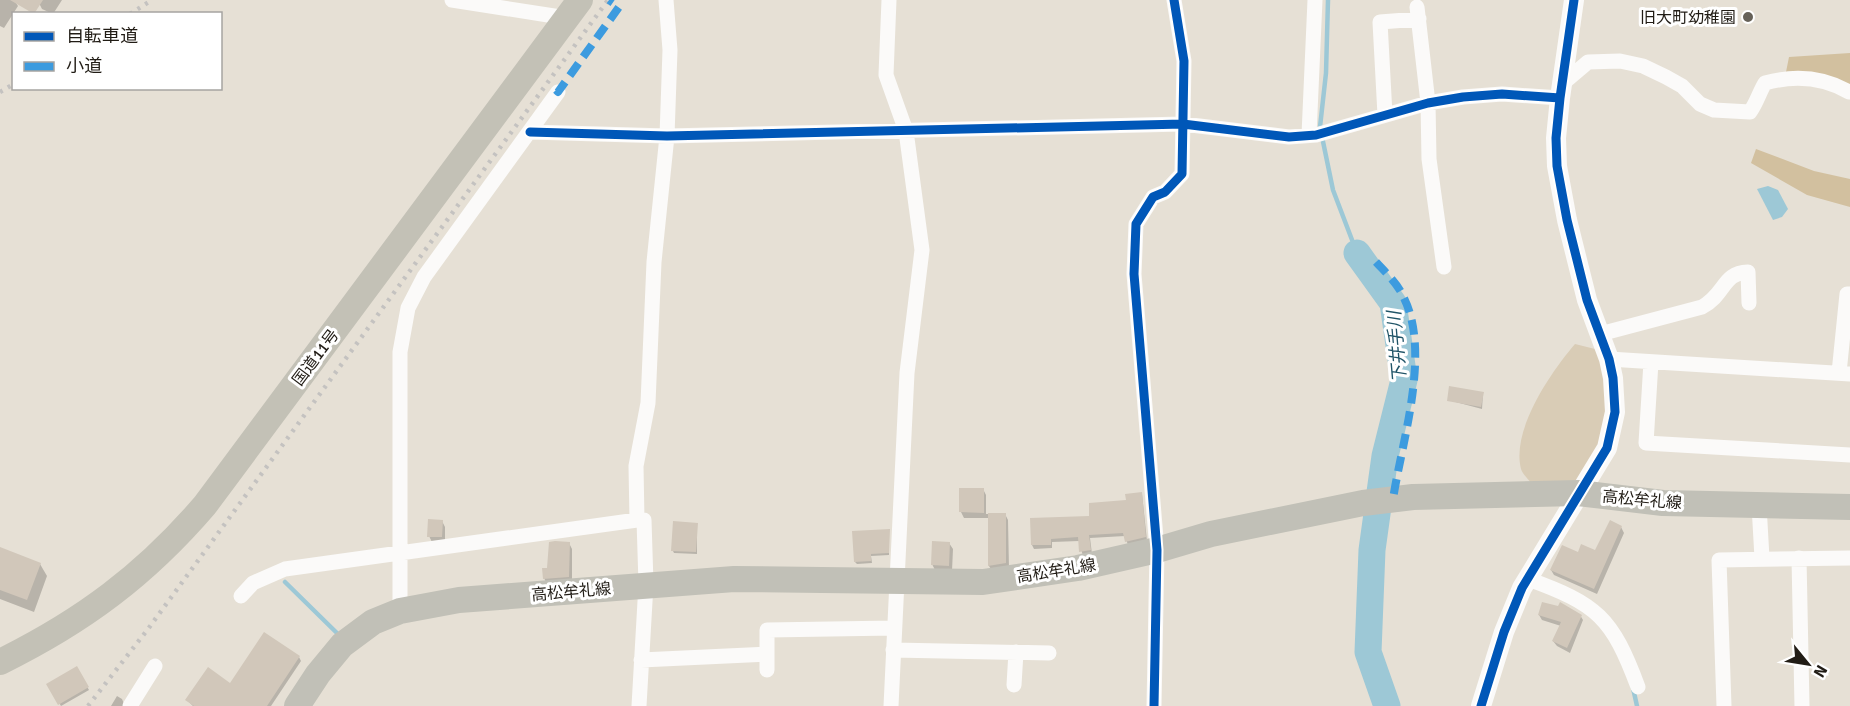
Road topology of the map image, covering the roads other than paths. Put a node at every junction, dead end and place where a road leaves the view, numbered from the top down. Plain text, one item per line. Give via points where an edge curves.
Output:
1 (452, 0) edge
2 (666, 0) edge
3 (889, 0) edge
4 (1174, 0) edge
5 (1315, 0) edge
6 (1574, 0) edge
7 (573, 9) edge
8 (1561, 91) junction
9 (558, 92) dead end
10 (1849, 92) edge
11 (1428, 103) junction
12 (1385, 115) junction
13 (1183, 124) junction
14 (906, 131) junction
15 (530, 132) junction
16 (1312, 135) junction
17 (667, 136) junction
18 (1444, 267) dead end
19 (1850, 294) edge
20 (1749, 303) dead end
21 (1600, 334) junction
22 (1609, 359) junction
23 (1651, 362) junction
24 (1845, 373) edge
25 (1850, 455) edge
26 (1578, 493) junction
27 (1760, 505) junction
28 (1850, 507) edge
29 (637, 520) junction
30 (1157, 550) junction
31 (398, 553) junction
32 (1762, 558) junction
33 (1799, 558) junction
34 (1850, 558) edge
35 (1527, 579) junction
36 (897, 581) junction
37 (646, 584) junction
38 (241, 596) dead end
39 (400, 611) junction
40 (894, 628) junction
41 (893, 650) junction
42 (1016, 652) junction
43 (1048, 653) dead end
44 (767, 654) junction
45 (641, 660) junction
46 (0, 662) edge
47 (154, 666) dead end
48 (767, 670) dead end
49 (1014, 685) dead end
50 (1638, 687) dead end
51 (130, 706) edge
52 (297, 706) edge
53 (639, 706) edge
54 (891, 706) edge
55 (1154, 706) edge
56 (1481, 706) edge
57 (1724, 706) edge
58 (1802, 706) edge

1 - 7 street
2 - 17 street via 670,50
3 - 14 street via 886,75
4 - 13 street via 1184,61
5 - 16 street
6 - 8 street
7 - 46 highway, 国道11号 via 205,505 172,544 93,609 51,637
8 - 10 street via 1588,62 1620,61 1666,77 1714,110 1750,112 1765,83 1780,79 1829,81
8 - 11 street
8 - 21 street via 1557,166 1587,300
9 - 15 street
11 - 12 street
11 - 12 street via 1418,13 1380,22
11 - 18 street via 1429,159
12 - 16 street
13 - 14 street
13 - 16 street via 1289,137
13 - 30 street via 1182,174 1165,192 1153,197 1136,224 1134,274
14 - 17 street
14 - 36 street via 922,250 907,373
15 - 17 street
15 - 31 street via 424,277 408,308 400,352
17 - 29 street via 654,262 648,403 636,466
19 - 24 street
20 - 21 street via 1748,273 1737,273 1728,279 1715,300 1702,307
21 - 22 street
22 - 23 street
22 - 26 street via 1615,412 1607,448
23 - 24 street
23 - 25 street via 1646,443
26 - 27 main road, 高松牟礼線 via 1663,503
26 - 30 main road, 高松牟礼線 via 1413,497 1363,503 1211,534
26 - 35 street
27 - 28 main road, 高松牟礼線
27 - 32 street
29 - 31 street
29 - 37 street via 644,520
30 - 36 main road, 高松牟礼線 via 1078,568 983,582
30 - 55 street
31 - 38 street via 285,569 253,583
31 - 39 street
32 - 33 street
32 - 57 street via 1719,560
33 - 34 street
33 - 58 street
35 - 50 street via 1572,595 1602,617 1615,634
35 - 56 street via 1504,632
36 - 37 main road, 高松牟礼線 via 734,579
36 - 40 street
37 - 39 main road, 高松牟礼線 via 459,600
37 - 45 street
39 - 52 main road, 高松牟礼線 via 373,622 342,645
40 - 41 street
40 - 44 street via 767,630
41 - 42 street
41 - 54 street
42 - 43 street
42 - 49 street
44 - 45 street
44 - 48 street
45 - 53 street
47 - 51 street

